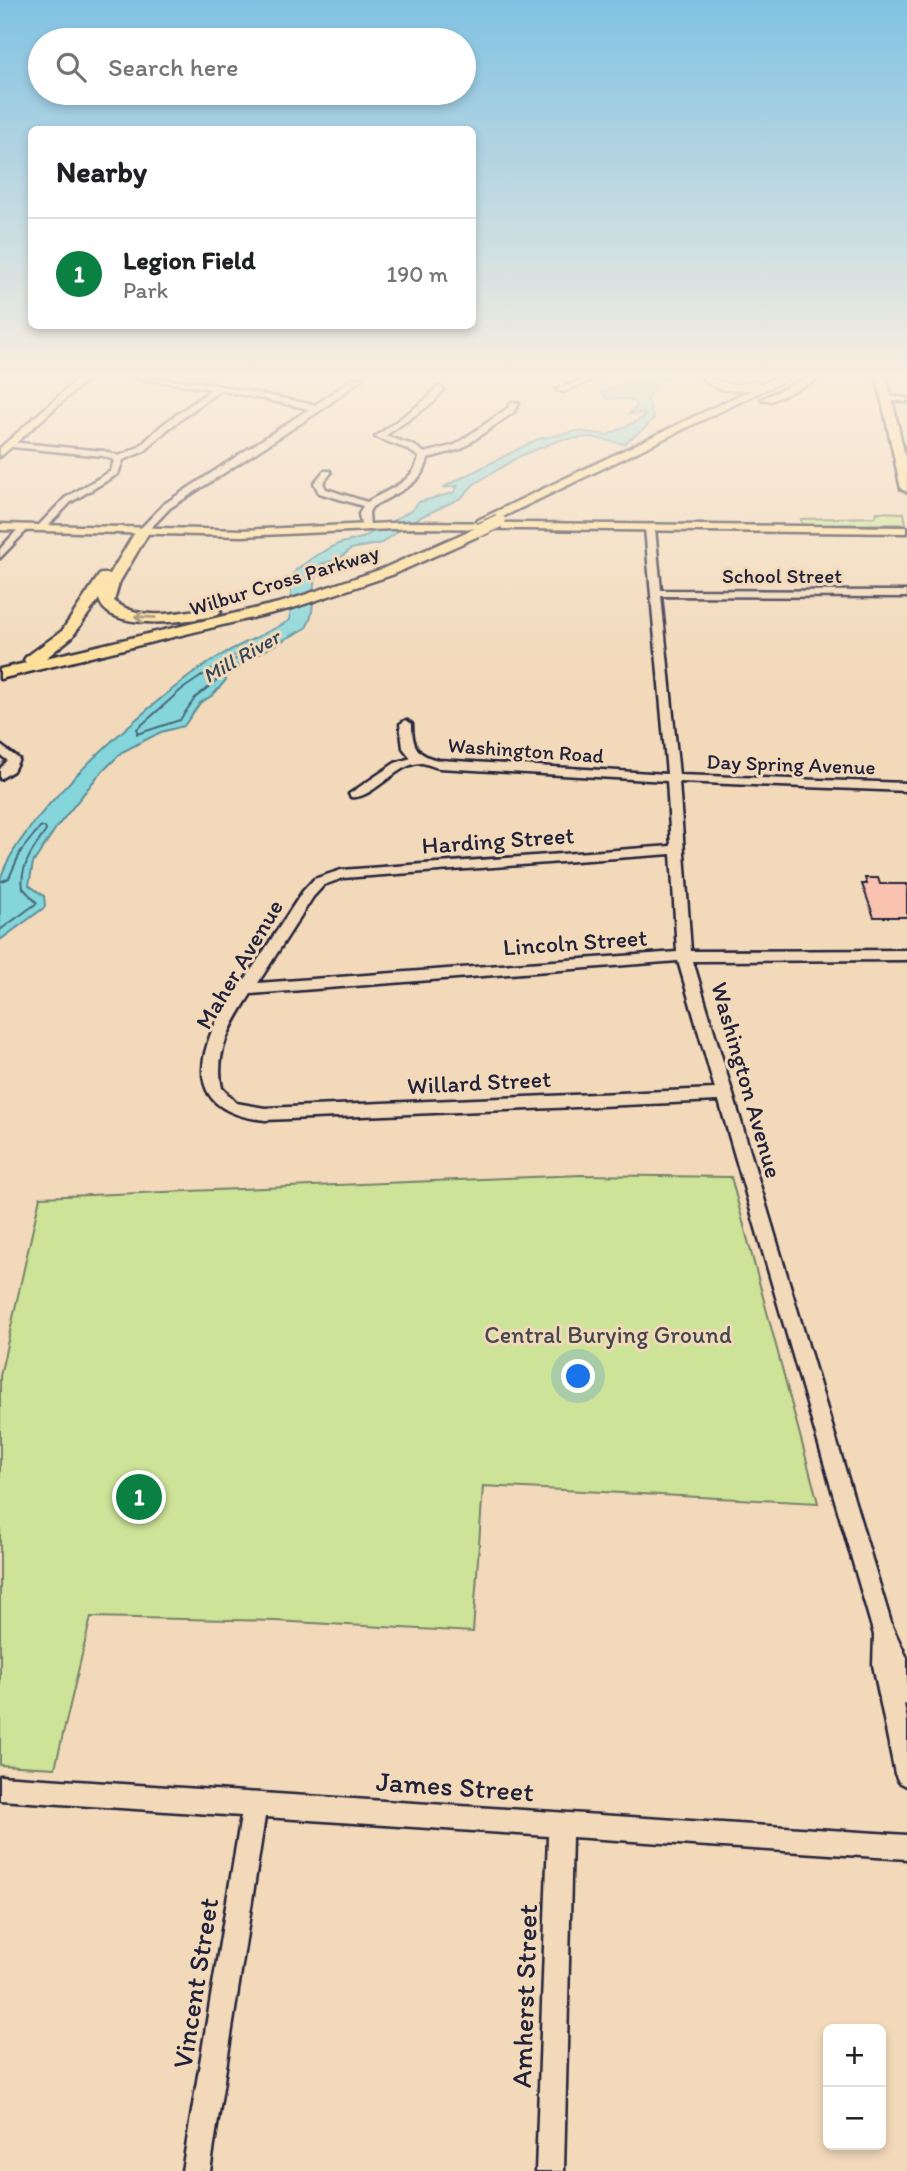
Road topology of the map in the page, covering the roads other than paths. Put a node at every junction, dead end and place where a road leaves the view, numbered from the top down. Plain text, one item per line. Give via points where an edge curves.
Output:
1 (103, 479) edge
2 (208, 479) edge
3 (321, 479) edge
4 (410, 479) edge
5 (577, 479) edge
6 (583, 479) edge
7 (368, 505) junction
8 (0, 527) edge
9 (365, 527) junction
10 (476, 527) junction
11 (24, 528) junction
12 (41, 528) junction
13 (650, 528) junction
14 (907, 530) edge
15 (142, 532) junction
16 (0, 555) edge
17 (657, 593) junction
18 (907, 594) edge
19 (288, 602) junction
20 (261, 606) junction
21 (29, 661) junction
22 (0, 668) edge
23 (0, 674) edge
24 (406, 724) dead end
25 (0, 749) edge
26 (418, 760) junction
27 (0, 775) edge
28 (673, 778) junction
29 (907, 787) edge
30 (355, 794) dead end
31 (676, 850) junction
32 (323, 880) joint
33 (907, 955) edge
34 (684, 956) junction
35 (247, 989) junction
36 (723, 1095) junction
37 (237, 1112) joint
38 (882, 1629) junction
39 (907, 1693) edge
40 (907, 1774) edge
41 (0, 1788) edge
42 (255, 1804) junction
43 (560, 1823) junction
44 (907, 1847) edge
45 (196, 2171) edge
46 (550, 2171) edge

1 - 12 street via 68,500
2 - 15 street via 167,506
3 - 7 street via 322,491
4 - 7 street
5 - 10 highway, Wilbur Cross Parkway
6 - 10 highway, Wilbur Cross Parkway, bridge via 499,521
7 - 9 street
8 - 11 main road
9 - 13 main road
9 - 15 main road
10 - 19 highway, Wilbur Cross Parkway via 387,572
11 - 12 main road
11 - 16 street
12 - 15 main road
13 - 14 main road
13 - 17 street, Washington Avenue
20 -> 15 highway via 148,618 113,610 106,602 110,584
15 - 21 highway via 121,551 72,631
17 - 18 street, School Street
17 - 28 street, Washington Avenue
19 - 20 highway, Wilbur Cross Parkway
19 - 23 highway, Wilbur Cross Parkway
20 - 21 highway, Wilbur Cross Parkway
21 - 22 highway, Wilbur Cross Parkway
24 - 26 street, Washington Road via 405,744
25 - 27 street via 13,759
26 - 28 street, Washington Road via 463,767
26 - 30 street via 399,766
28 - 29 street, Day Spring Avenue
28 - 31 street, Washington Avenue
31 - 32 street, Harding Street via 341,874
31 - 34 street, Washington Avenue
32 - 35 street, Maher Avenue via 308,894
33 - 34 street, Lincoln Street
34 - 35 street, Lincoln Street
34 - 36 street, Washington Avenue
35 - 37 street, Maher Avenue via 220,1030 213,1068 215,1093
36 - 37 street, Willard Street via 280,1114
36 - 38 street, Washington Avenue
38 - 39 street, Washington Avenue
38 - 40 street, Washington Avenue via 884,1665
41 - 42 street, James Street
42 - 43 street, James Street
42 - 45 street, Vincent Street
43 - 44 street, James Street
43 - 46 street, Amherst Street

